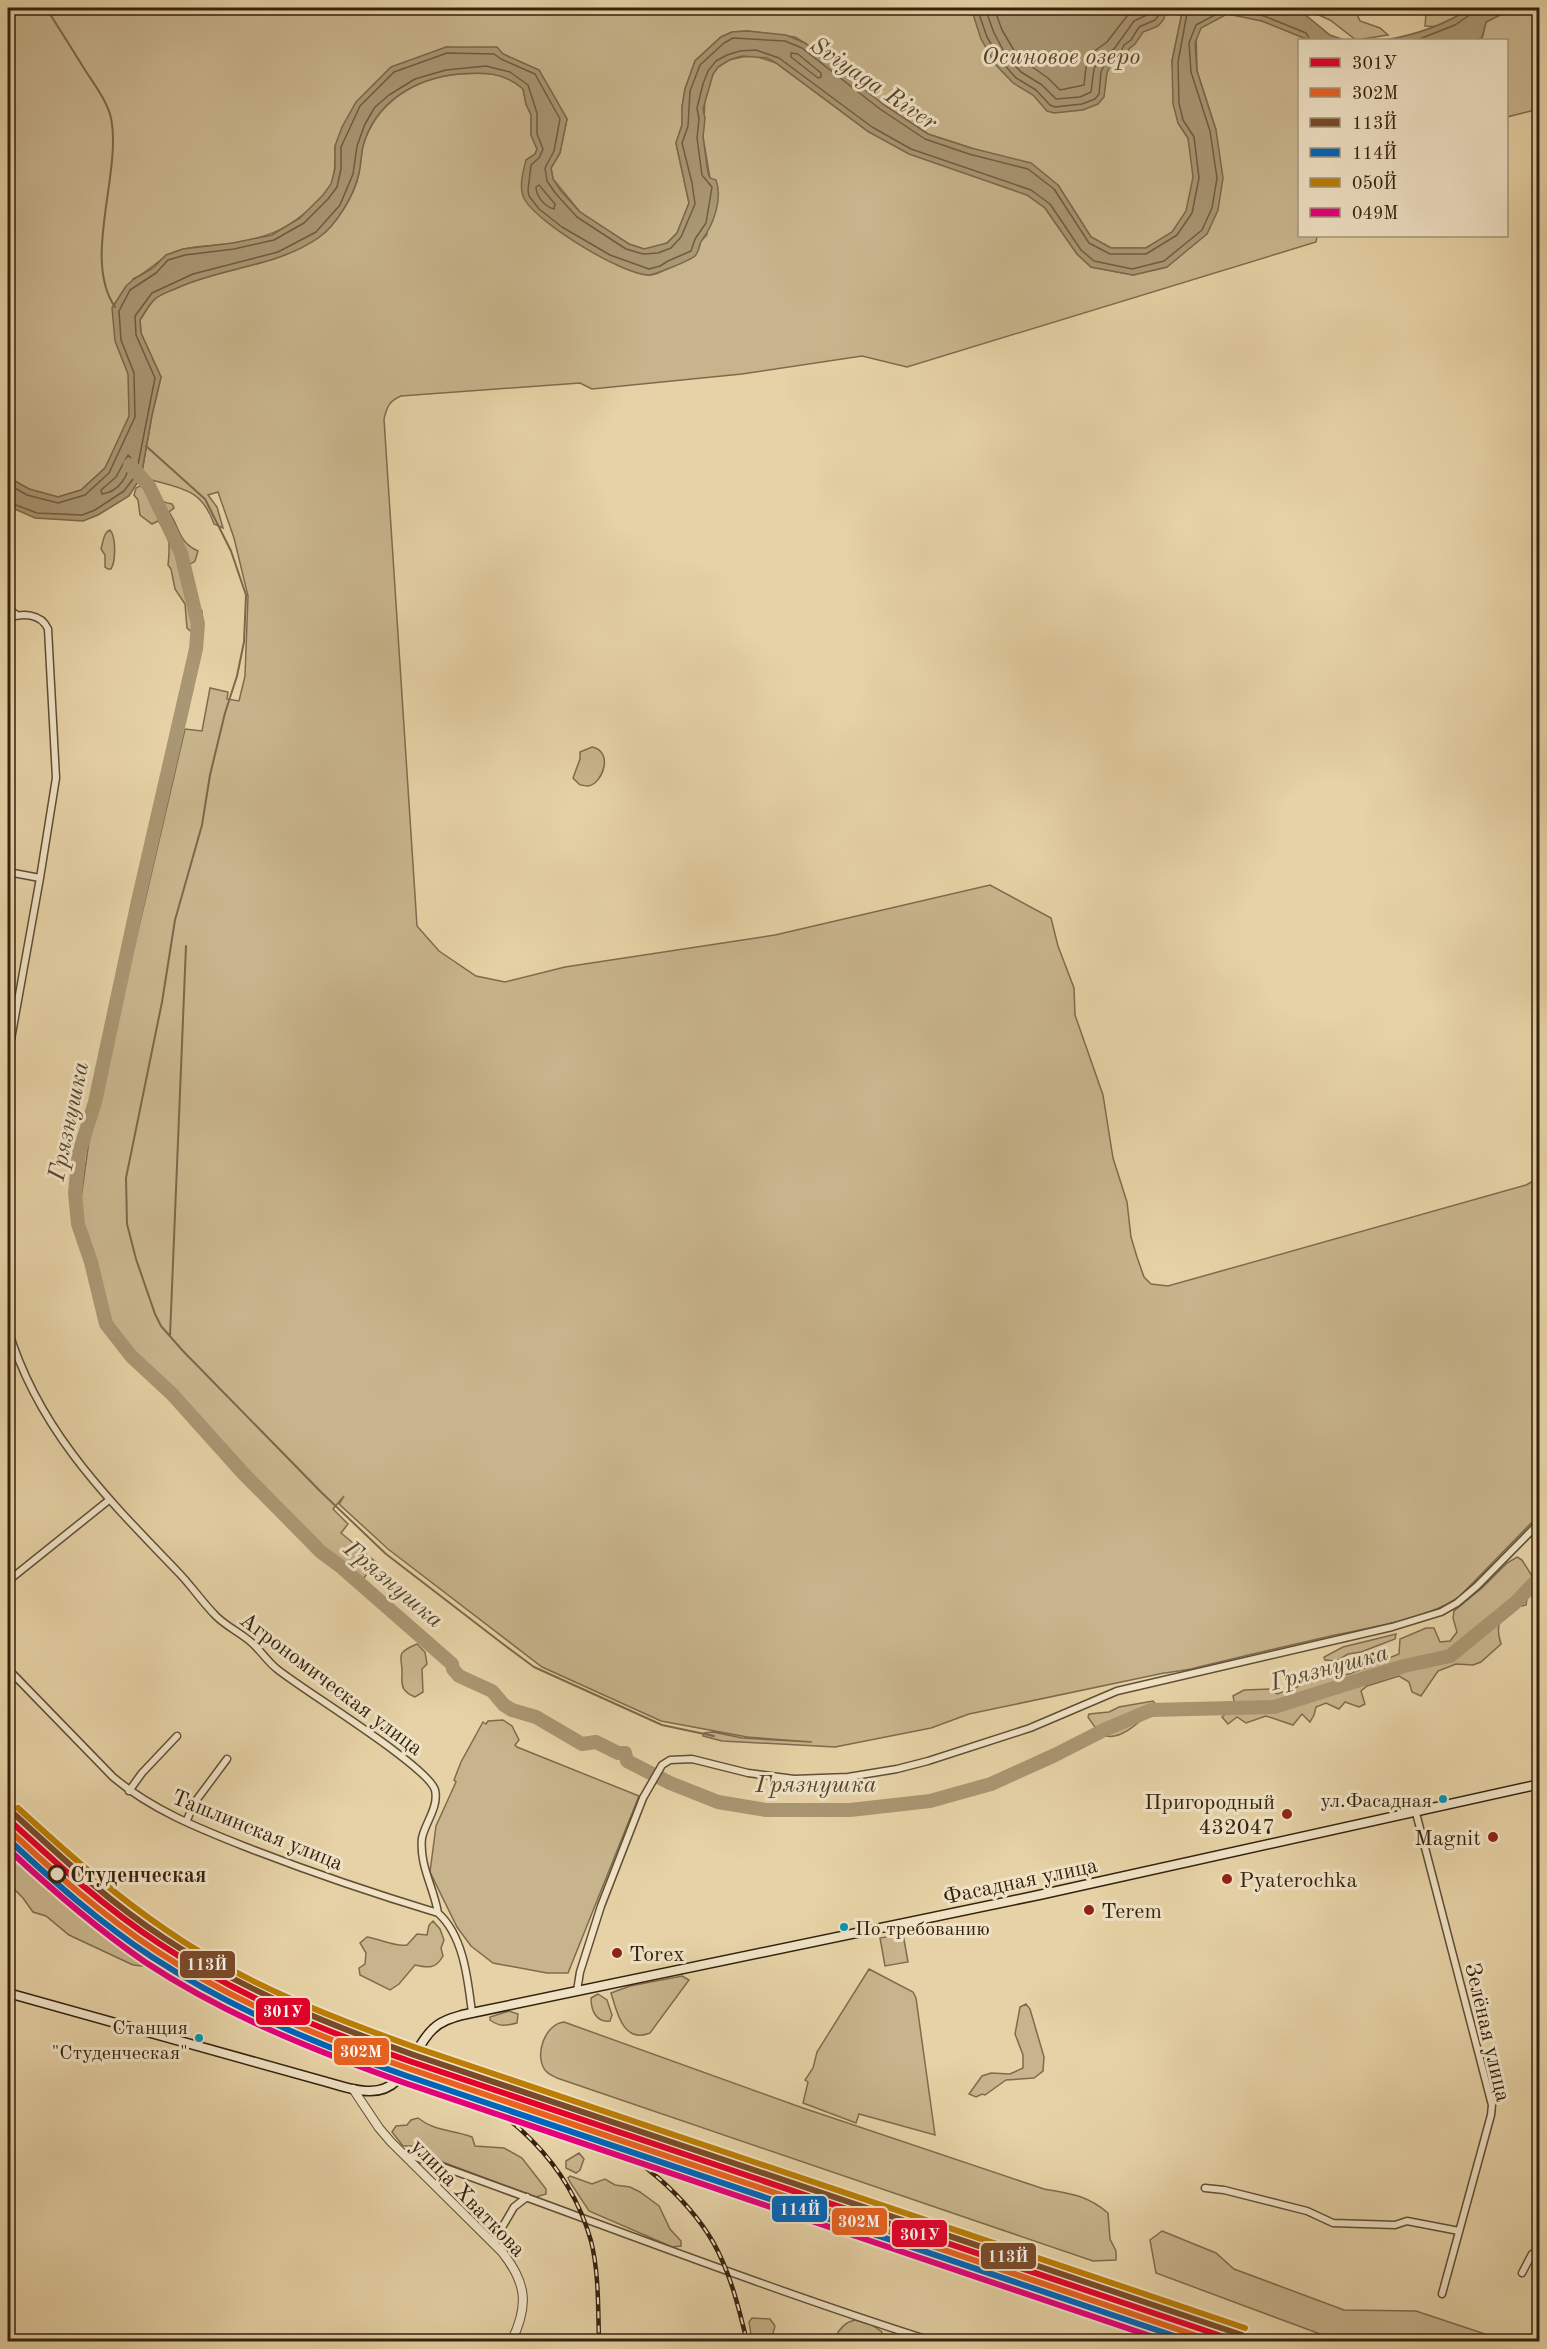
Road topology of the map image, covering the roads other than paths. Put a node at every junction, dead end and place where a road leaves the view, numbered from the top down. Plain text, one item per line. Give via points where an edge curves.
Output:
1 (8, 609) edge
2 (17, 615) junction
3 (8, 618) edge
4 (8, 872) edge
5 (40, 878) junction
6 (8, 1056) edge
7 (8, 1329) edge
8 (108, 1500) junction
9 (1539, 1522) edge
10 (8, 1581) edge
11 (8, 1669) edge
12 (177, 1736) dead end
13 (227, 1759) dead end
14 (1538, 1785) edge
15 (129, 1791) junction
16 (1539, 1797) edge
17 (1416, 1813) junction
18 (186, 1822) junction
19 (438, 1913) junction
20 (577, 1991) junction
21 (8, 1993) edge
22 (472, 2013) junction
23 (353, 2089) junction
24 (401, 2152) junction
25 (1205, 2188) dead end
26 (528, 2197) junction
27 (1459, 2231) junction
28 (493, 2243) junction
29 (1539, 2250) edge
30 (1522, 2273) dead end
31 (1442, 2294) dead end
32 (511, 2342) edge
33 (935, 2342) edge

1 - 2 street
2 - 3 street
2 - 5 street via 33,616 48,629 56,778
4 - 5 street
5 - 6 street
7 - 8 street, Агрономическая улица via 15,1354 55,1432
8 - 10 street
8 - 19 street, Агрономическая улица via 224,1624 250,1642 276,1668 402,1756 427,1779 435,1790 435,1803 422,1839 425,1873
9 - 20 street via 1477,1586 1441,1612 1117,1691 1030,1728 928,1761 848,1777 794,1779 692,1759 670,1760 662,1765 643,1798 601,1906
11 - 15 street, Ташлинская улица
12 - 15 street
13 - 18 street via 195,1802
14 - 16 street
14 - 17 main road, Фасадная улица
15 - 18 street, Ташлинская улица
17 - 20 main road, Фасадная улица
17 - 27 street, Зелёная улица via 1492,2105
18 - 19 street, Ташлинская улица via 269,1856
19 - 22 street via 453,1934 466,1970
20 - 22 main road, Фасадная улица
21 - 23 main road, Фасадная улица
22 - 23 main road, Фасадная улица via 434,2028 395,2083 377,2091
23 - 24 street, улица Хваткова
24 - 26 street
24 - 28 street, улица Хваткова
25 - 27 street via 1307,2211 1333,2223 1395,2225 1407,2221
26 - 28 street via 514,2207
26 - 33 street via 727,2272
27 - 31 street, Зелёная улица
28 - 32 street, улица Хваткова via 515,2270 524,2297
29 - 30 street via 1532,2254

